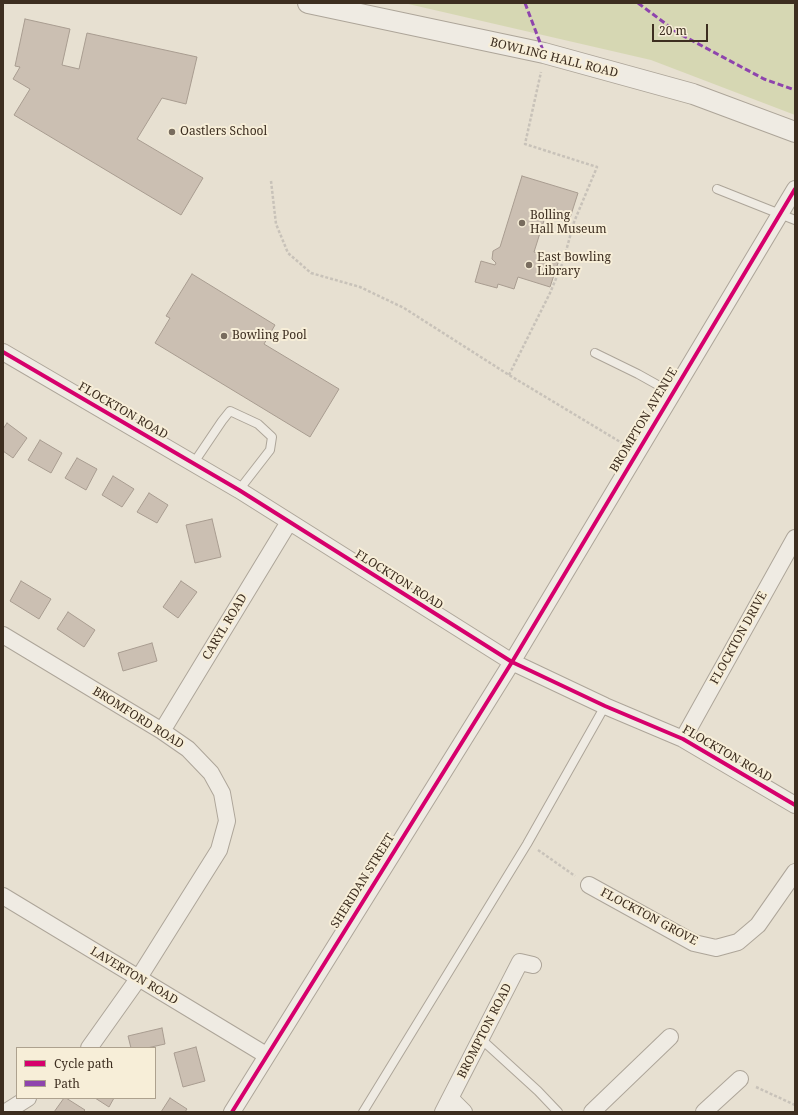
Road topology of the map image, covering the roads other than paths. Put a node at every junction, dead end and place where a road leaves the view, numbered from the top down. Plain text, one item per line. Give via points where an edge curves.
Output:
1 (308, 3) edge
2 (795, 132) edge
3 (717, 189) dead end
4 (795, 189) edge
5 (780, 213) junction
6 (795, 220) edge
7 (3, 352) edge
8 (596, 353) dead end
9 (672, 393) junction
10 (193, 464) junction
11 (239, 490) junction
12 (288, 522) junction
13 (795, 538) edge
14 (3, 635) edge
15 (512, 662) junction
16 (605, 706) junction
17 (162, 731) junction
18 (683, 739) junction
19 (795, 805) edge
20 (795, 872) edge
21 (587, 885) road end
22 (3, 896) edge
23 (533, 965) dead end
24 (138, 978) junction
25 (670, 1037) dead end
26 (481, 1039) junction
27 (90, 1047) edge
28 (266, 1054) junction
29 (740, 1079) road end
30 (26, 1099) edge
31 (447, 1106) edge
32 (6, 1112) edge
33 (232, 1112) edge
34 (363, 1112) edge
35 (464, 1112) edge
36 (558, 1112) edge
37 (592, 1112) edge
38 (704, 1112) edge

1 - 2 street, BOWLING HALL ROAD via 544,53 693,94
3 - 5 lane
4 - 5 street, BROMPTON AVENUE
5 - 6 lane
5 - 9 street, BROMPTON AVENUE
7 - 10 street, FLOCKTON ROAD
8 - 9 lane
9 - 15 street, BROMPTON AVENUE
10 - 11 street, FLOCKTON ROAD
10 - 11 lane via 230,412 258,424 272,437 270,450
11 - 12 street, FLOCKTON ROAD
12 - 15 street, FLOCKTON ROAD
12 - 17 street, CARYL ROAD
13 - 18 street, FLOCKTON DRIVE
14 - 17 street, BROMFORD ROAD
15 - 16 street, FLOCKTON ROAD
15 - 28 street, SHERIDAN STREET
16 - 18 street, FLOCKTON ROAD
16 - 34 lane via 528,844
17 - 24 street, BROMFORD ROAD via 188,749 211,773 222,793 227,821 219,850
18 - 19 street, FLOCKTON ROAD
20 - 21 street, FLOCKTON GROVE via 758,925 738,942 716,948 694,943
22 - 24 street, LAVERTON ROAD
23 - 26 street, BROMPTON ROAD via 520,962
24 - 27 street, BROMFORD ROAD
24 - 28 street, LAVERTON ROAD
25 - 37 street
26 - 31 street, BROMPTON ROAD
26 - 36 lane
28 - 33 street, SHERIDAN STREET
29 - 38 street
30 - 32 street
31 - 35 street

